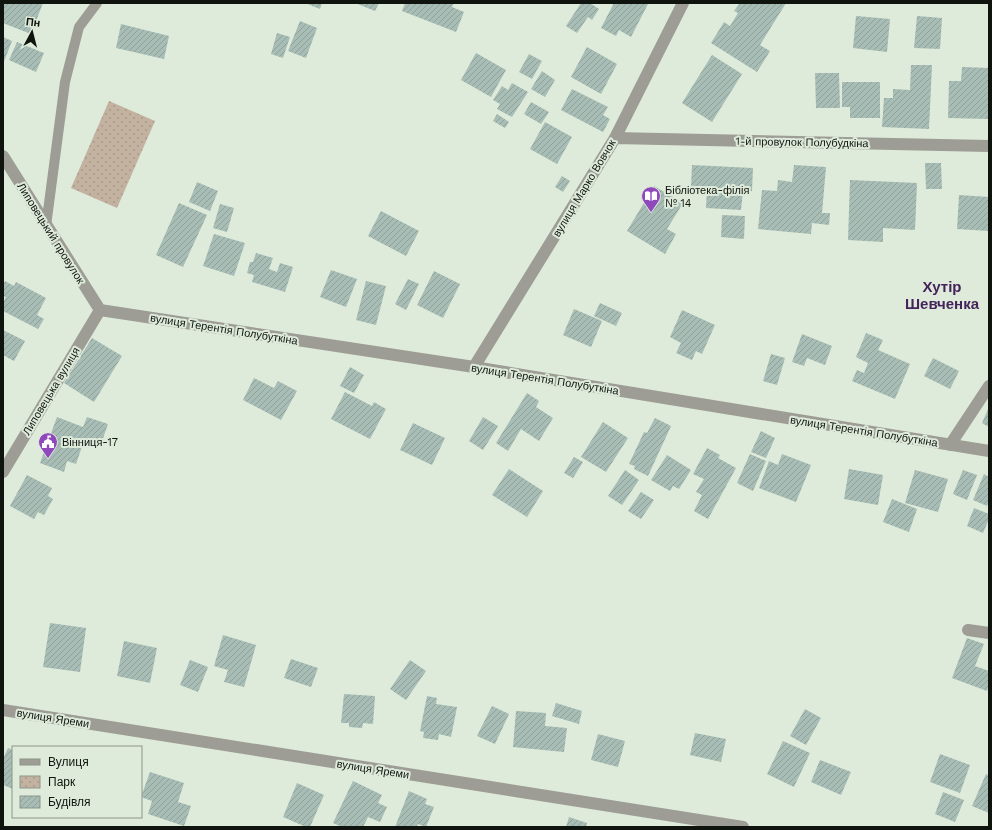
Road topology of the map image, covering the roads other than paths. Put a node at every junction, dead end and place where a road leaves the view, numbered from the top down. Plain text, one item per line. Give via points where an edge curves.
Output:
1 (97, 3) edge
2 (684, 3) edge
3 (615, 138) junction
4 (989, 146) edge
5 (3, 156) edge
6 (46, 226) junction
7 (100, 310) junction
8 (474, 367) junction
9 (989, 386) edge
10 (950, 445) junction
11 (989, 451) edge
12 (3, 472) edge
13 (968, 630) dead end
14 (989, 633) edge
15 (3, 710) edge
16 (743, 827) edge

1 - 6 lane via 79,27 65,82
2 - 3 street, вулиця Марко Вовчок
3 - 4 street, 1-й провулок Полубудкіна
3 - 8 street, вулиця Марко Вовчок
5 - 6 street, Липовецький провулок
6 - 7 street, Липовецький провулок
7 - 8 street, вулиця Терентія Полубуткіна
7 - 12 street, Липовецька вулиця
8 - 10 street, вулиця Терентія Полубуткіна
9 - 10 street
10 - 11 street, вулиця Терентія Полубуткіна
13 - 14 street
15 - 16 street, вулиця Яреми

